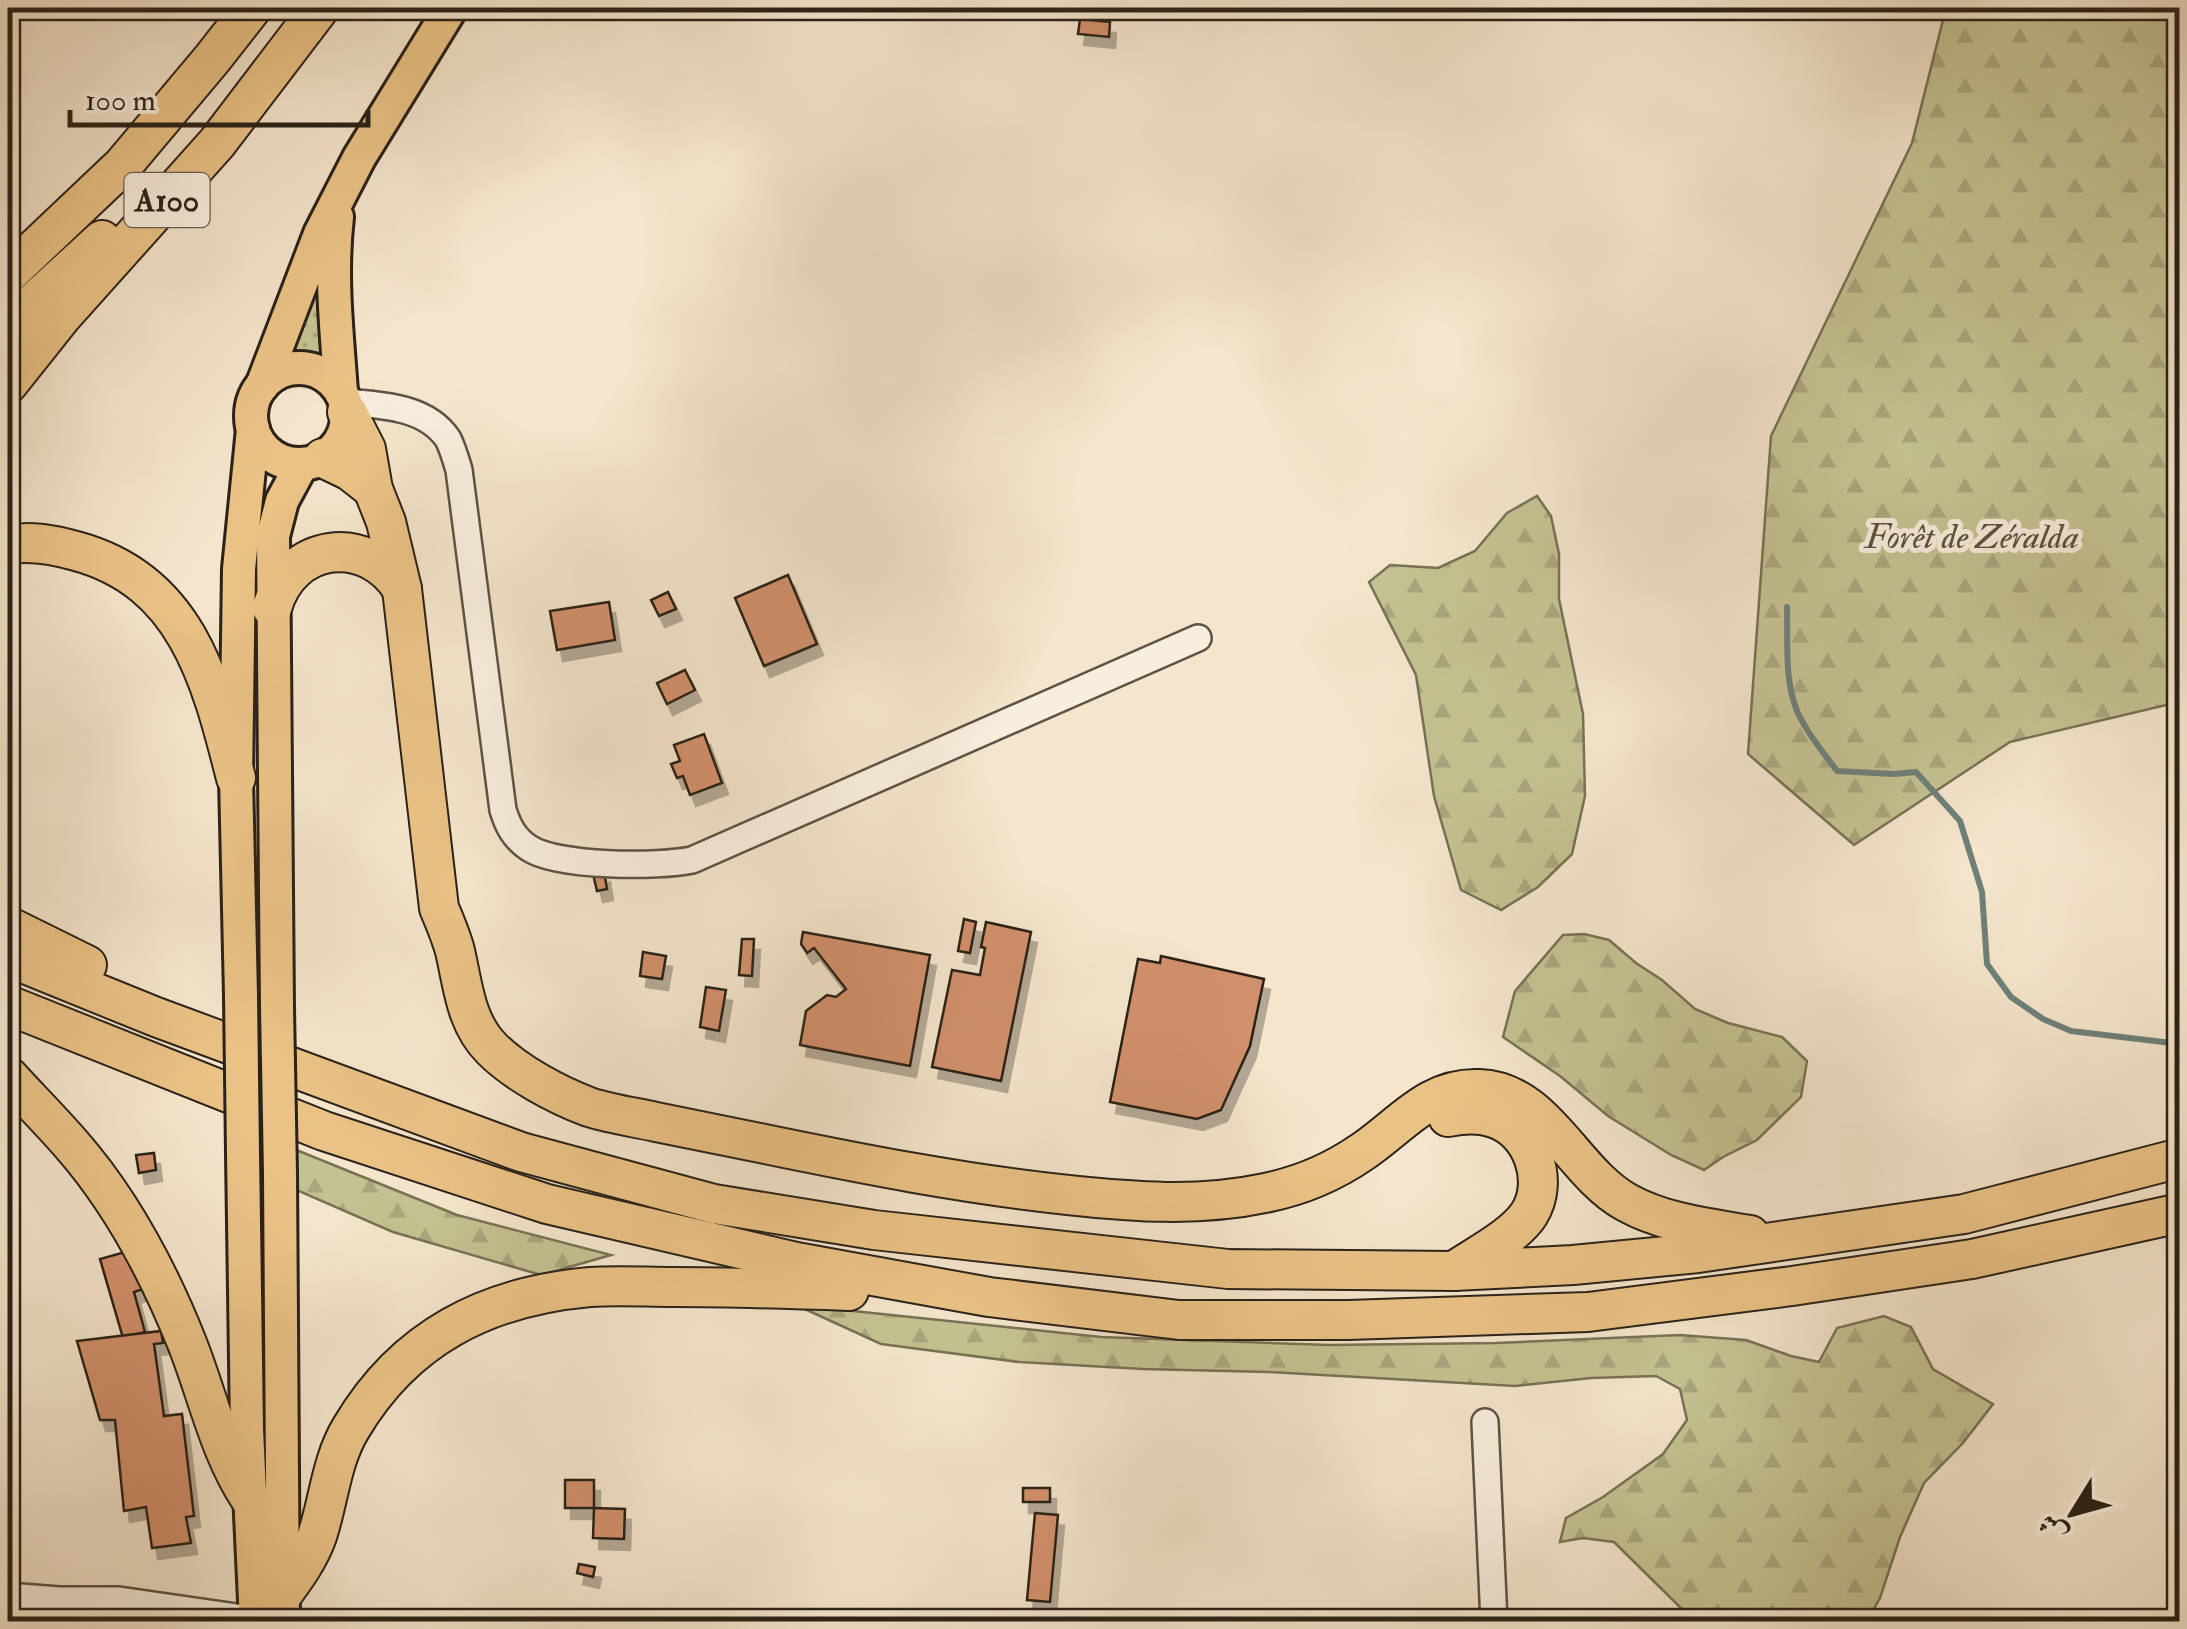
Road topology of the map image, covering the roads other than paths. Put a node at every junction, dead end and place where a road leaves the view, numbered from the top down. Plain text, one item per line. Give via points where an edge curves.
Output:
1 (252, 8) edge
2 (320, 8) edge
3 (451, 8) edge
4 (169, 107) junction
5 (339, 198) junction
6 (8, 242) edge
7 (8, 274) edge
8 (8, 326) edge
9 (8, 384) edge
10 (262, 386) junction
11 (344, 402) junction
12 (253, 429) junction
13 (313, 461) junction
14 (373, 489) junction
15 (8, 545) edge
16 (402, 590) junction
17 (272, 608) junction
18 (1198, 638) dead end
19 (236, 778) junction
20 (439, 908) junction
21 (8, 926) edge
22 (8, 957) edge
23 (8, 1005) edge
24 (227, 1044) junction
25 (8, 1076) edge
26 (2180, 1158) edge
27 (2180, 1213) edge
28 (1781, 1240) junction
29 (1454, 1272) junction
30 (989, 1296) junction
31 (1485, 1422) dead end
32 (250, 1500) junction
33 (8, 1596) edge
34 (269, 1615) edge
35 (1494, 1622) edge

1 - 4 highway, A100
2 - 8 highway, A100 via 164,181
2 - 9 highway, A100 via 217,142
3 - 5 main road
4 - 6 highway
4 - 7 highway, A100 via 122,165
5 - 10 main road
5 - 11 main road via 333,265
10 - 11 main road via 280,372 303,368 325,376
10 - 12 main road via 252,406
11 - 13 main road via 344,434 332,452
11 - 14 highway via 366,448
11 - 18 street via 415,414 451,446 502,810 531,850 566,861 692,860
12 - 13 main road via 266,451 289,463
12 - 19 main road via 239,568
13 - 14 highway via 350,470
13 - 17 main road via 291,482 276,518
14 - 16 highway
15 - 19 highway via 54,545 92,555 152,590 203,666
16 - 17 highway via 378,562 330,552 288,575
16 - 20 highway
17 - 34 main road, bridge via 280,1172
19 - 32 main road, bridge
20 - 28 highway via 467,1007 484,1040 548,1088 605,1112 940,1178 1173,1203 1234,1199 1305,1182 1364,1151 1422,1103 1484,1089 1525,1103 1625,1202 1683,1223
20 - 29 highway via 437,948 459,1031 500,1080 583,1122 826,1178 986,1204 1210,1224 1294,1211 1352,1182 1439,1119 1491,1116 1531,1151 1535,1201 1517,1228
21 - 24 highway via 186,1013
22 - 24 highway
23 - 30 highway via 324,1131 548,1204 796,1262
24 - 29 highway via 521,1152 714,1204 874,1230 1228,1269
25 - 32 highway via 72,1145 155,1273 188,1344 228,1462
26 - 28 highway via 1964,1214
27 - 30 highway via 1972,1259 1588,1312 1179,1320
28 - 29 highway
30 - 34 highway via 592,1287 498,1304 448,1328 373,1393 341,1447 312,1550
31 - 35 street
32 - 34 main road
33 - 34 street

